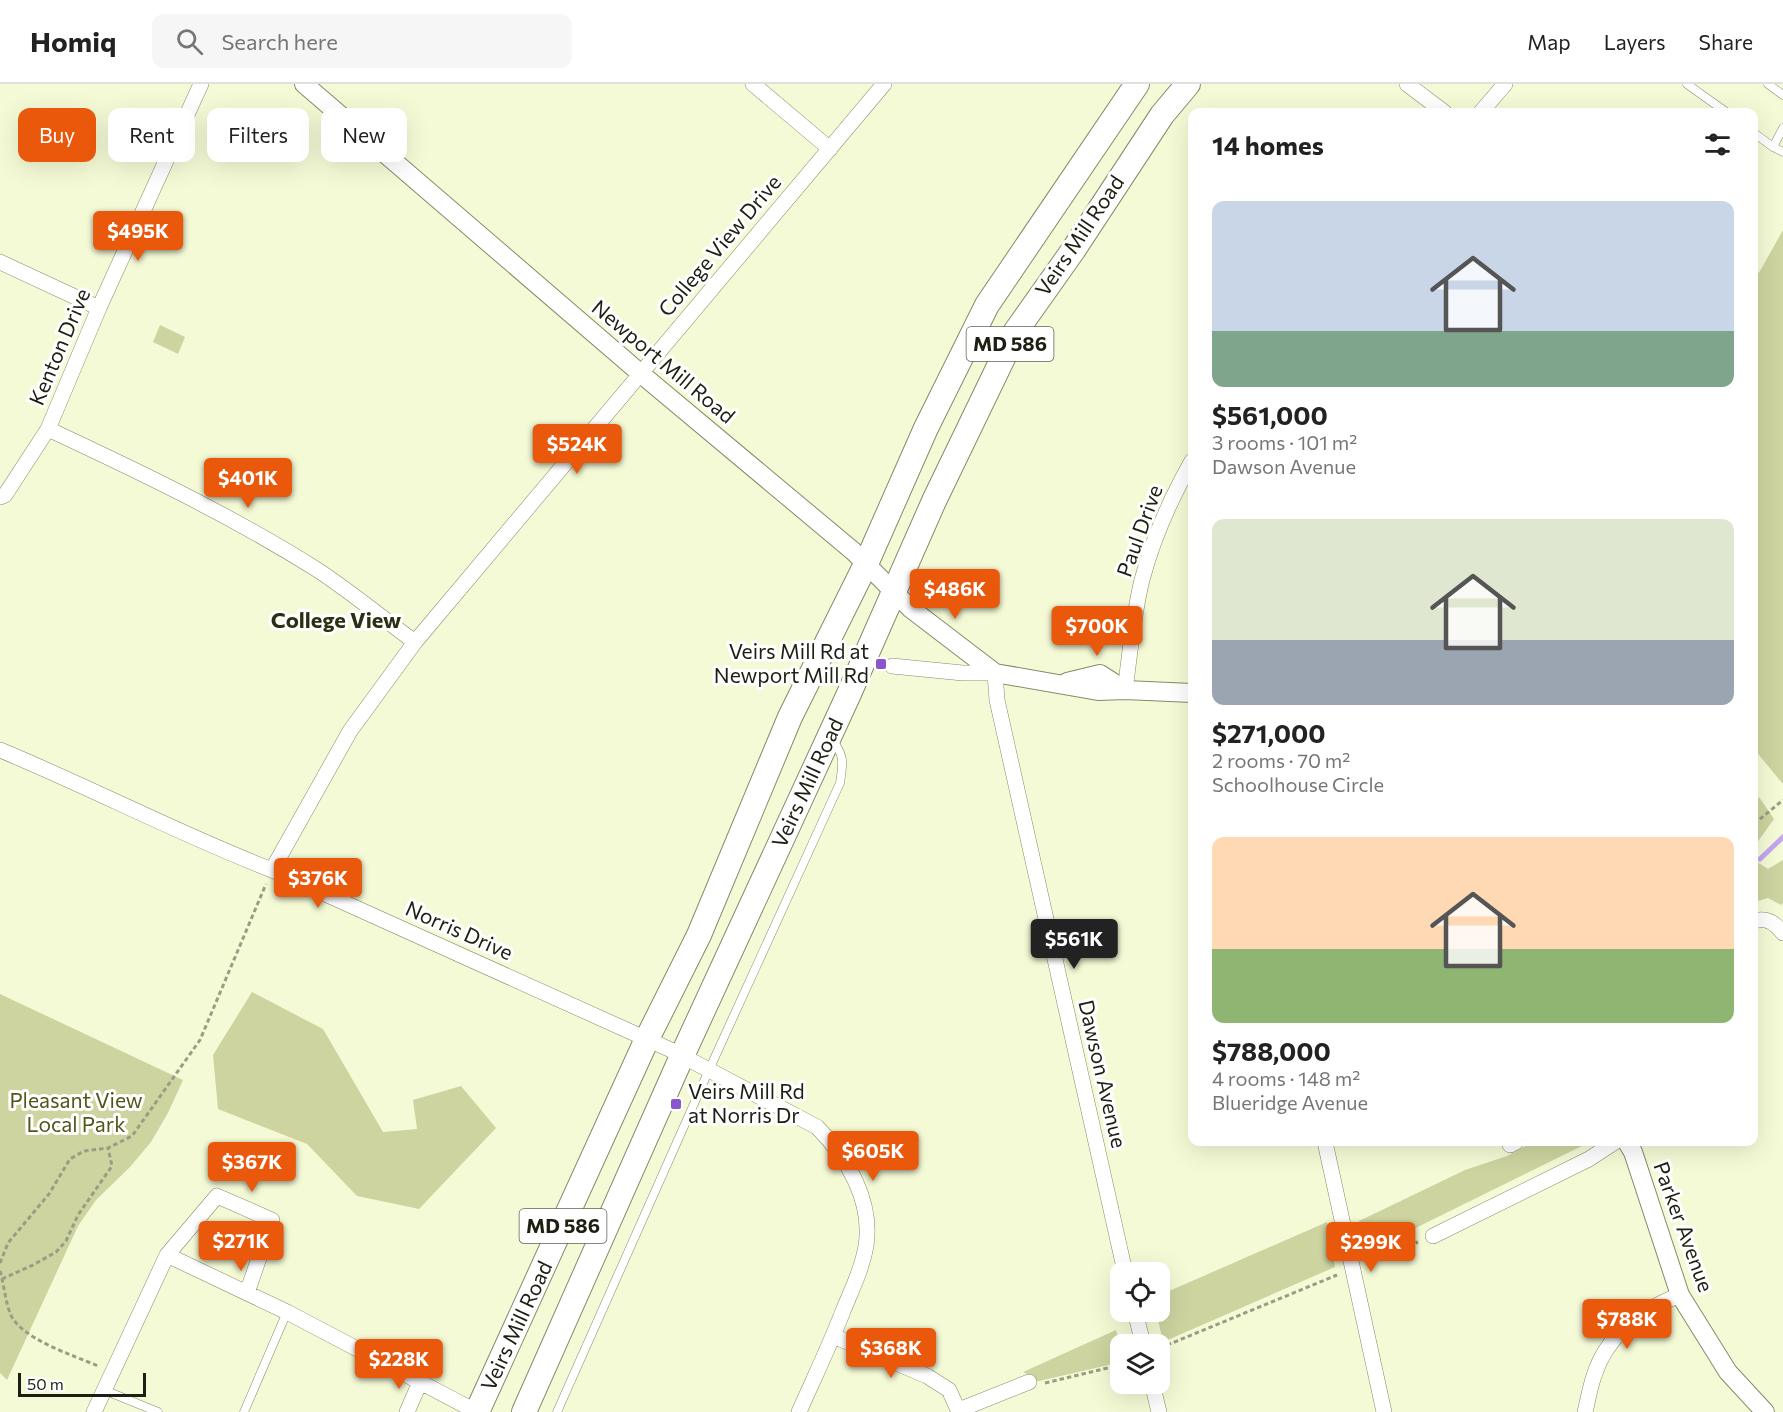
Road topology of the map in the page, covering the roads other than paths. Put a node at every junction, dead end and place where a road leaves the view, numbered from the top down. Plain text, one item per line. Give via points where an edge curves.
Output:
1 (201, 84) edge
2 (304, 84) edge
3 (753, 84) edge
4 (884, 84) edge
5 (1137, 84) edge
6 (1188, 84) edge
7 (1407, 84) edge
8 (1505, 84) edge
9 (1687, 84) edge
10 (1768, 84) edge
11 (1783, 94) edge
12 (1439, 108) edge
13 (1484, 108) edge
14 (1720, 108) edge
15 (1783, 128) edge
16 (1758, 136) edge
17 (1773, 147) junction
18 (830, 149) junction
19 (1783, 152) edge
20 (0, 262) edge
21 (99, 308) junction
22 (640, 373) junction
23 (48, 429) junction
24 (1188, 469) edge
25 (0, 497) edge
26 (866, 564) junction
27 (894, 592) junction
28 (415, 642) junction
29 (892, 666) dead end
30 (995, 673) junction
31 (1125, 690) junction
32 (1188, 693) edge
33 (829, 736) junction
34 (0, 750) edge
35 (272, 870) junction
36 (1758, 920) edge
37 (1783, 933) edge
38 (647, 1039) junction
39 (676, 1053) junction
40 (709, 1070) junction
41 (1326, 1146) edge
42 (1609, 1146) edge
43 (1629, 1146) edge
44 (1433, 1236) road end
45 (167, 1255) junction
46 (1123, 1262) edge
47 (247, 1293) junction
48 (1680, 1295) junction
49 (286, 1312) junction
50 (833, 1336) junction
51 (420, 1382) junction
52 (1029, 1382) road end
53 (104, 1390) junction
54 (1155, 1394) edge
55 (959, 1411) edge
56 (94, 1412) edge
57 (158, 1412) edge
58 (244, 1412) edge
59 (407, 1412) edge
60 (477, 1412) edge
61 (524, 1412) edge
62 (556, 1412) edge
63 (799, 1412) edge
64 (1159, 1412) edge
65 (1384, 1412) edge
66 (1585, 1412) edge
67 (1765, 1412) edge

1 - 21 street, Kenton Drive
2 - 22 street, Newport Mill Road
3 - 18 street
4 - 18 street, College View Drive
5 - 26 main road, Veirs Mill Road / MD 586 via 987,305 926,428
6 - 27 main road, Veirs Mill Road / MD 586 via 1162,115 1016,331
7 - 12 street
8 - 13 street
9 - 14 lane
10 - 11 lane
15 - 17 lane
16 - 17 lane
17 - 19 lane
18 - 22 street, College View Drive
20 - 21 street
21 - 23 street, Kenton Drive
22 - 26 street, Newport Mill Road
22 - 28 street, College View Drive
23 - 25 street, Kenton Drive
23 - 28 street via 184,493 245,527 318,570
24 - 31 street, Paul Drive via 1162,521 1142,580
26 - 27 street, Newport Mill Road
26 - 38 main road, Veirs Mill Road / MD 586 via 790,717 699,935
27 - 30 street, Newport Mill Road
27 - 33 main road, Veirs Mill Road / MD 586
28 - 35 street, College View Drive via 350,731
29 - 30 street, Newport Mill Road
30 - 31 street, Newport Mill Road via 1098,691
30 - 46 street, Dawson Avenue via 997,700
31 - 32 street, Newport Mill Road
33 - 39 main road, Veirs Mill Road / MD 586
33 - 40 lane via 841,751 840,783
34 - 35 street, Norris Drive via 214,848
35 - 38 street, Norris Drive
36 - 37 street via 1774,923
38 - 39 street, Norris Drive
38 - 60 main road, Veirs Mill Road / MD 586
39 - 40 street, Norris Drive
39 - 61 main road, Veirs Mill Road / MD 586
40 - 50 street, Norris Drive via 817,1126 853,1172 865,1211 866,1243 860,1270
40 - 62 lane
41 - 65 street
42 - 44 street
43 - 48 street, Parker Avenue
45 - 47 street
45 - 47 street via 217,1196 272,1220
45 - 53 street
47 - 49 street
48 - 66 street via 1655,1304 1628,1323 1595,1373
48 - 67 street, Parker Avenue via 1728,1372
49 - 51 street
49 - 58 lane
50 - 55 street via 927,1376 949,1390
50 - 63 street, Norris Drive
51 - 59 street
51 - 60 street
52 - 55 street
53 - 56 street
53 - 57 lane
54 - 64 street

